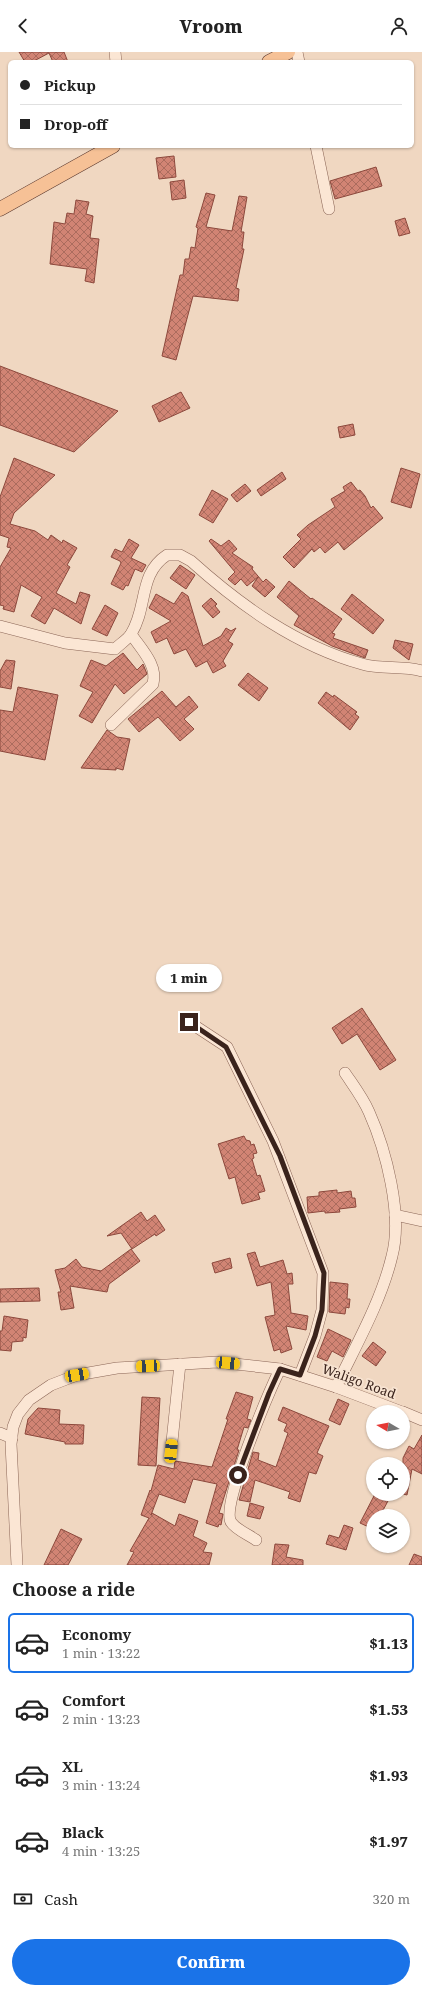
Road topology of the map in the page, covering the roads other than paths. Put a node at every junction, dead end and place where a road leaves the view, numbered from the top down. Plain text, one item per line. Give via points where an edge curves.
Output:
1 (288, 52) edge
2 (273, 60) edge
3 (109, 148) edge
4 (316, 148) edge
5 (0, 208) edge
6 (329, 209) dead end
7 (0, 626) edge
8 (131, 634) junction
9 (422, 671) edge
10 (112, 725) dead end
11 (189, 1022) dead end
12 (345, 1073) dead end
13 (395, 1214) junction
14 (422, 1221) edge
15 (180, 1364) junction
16 (280, 1369) junction
17 (300, 1375) junction
18 (336, 1387) junction
19 (384, 1405) edge
20 (410, 1415) edge
21 (422, 1420) edge
22 (0, 1433) edge
23 (12, 1438) junction
24 (171, 1451) dead end
25 (256, 1540) dead end
26 (17, 1565) edge

1 - 2 main road
3 - 5 main road
4 - 6 street
7 - 8 street via 65,643 115,649
8 - 9 street via 140,614 152,569 167,555 180,555 264,619 298,639 364,665 413,668
8 - 10 street via 154,668 155,676 153,684
11 - 17 street via 226,1047 280,1156 324,1273 322,1310
12 - 13 street via 368,1110 382,1144
13 - 14 street
13 - 18 street via 396,1237 386,1279
15 - 16 street, Waligo Road via 217,1362
15 - 23 street, Waligo Road via 117,1368 77,1375 50,1385 29,1400 18,1414
15 - 24 street
16 - 17 street, Waligo Road
16 - 25 street via 238,1475 228,1513 231,1522
17 - 18 street, Waligo Road
18 - 19 street, Waligo Road
20 - 21 street, Waligo Road
22 - 23 street
23 - 26 street, Waligo Road

